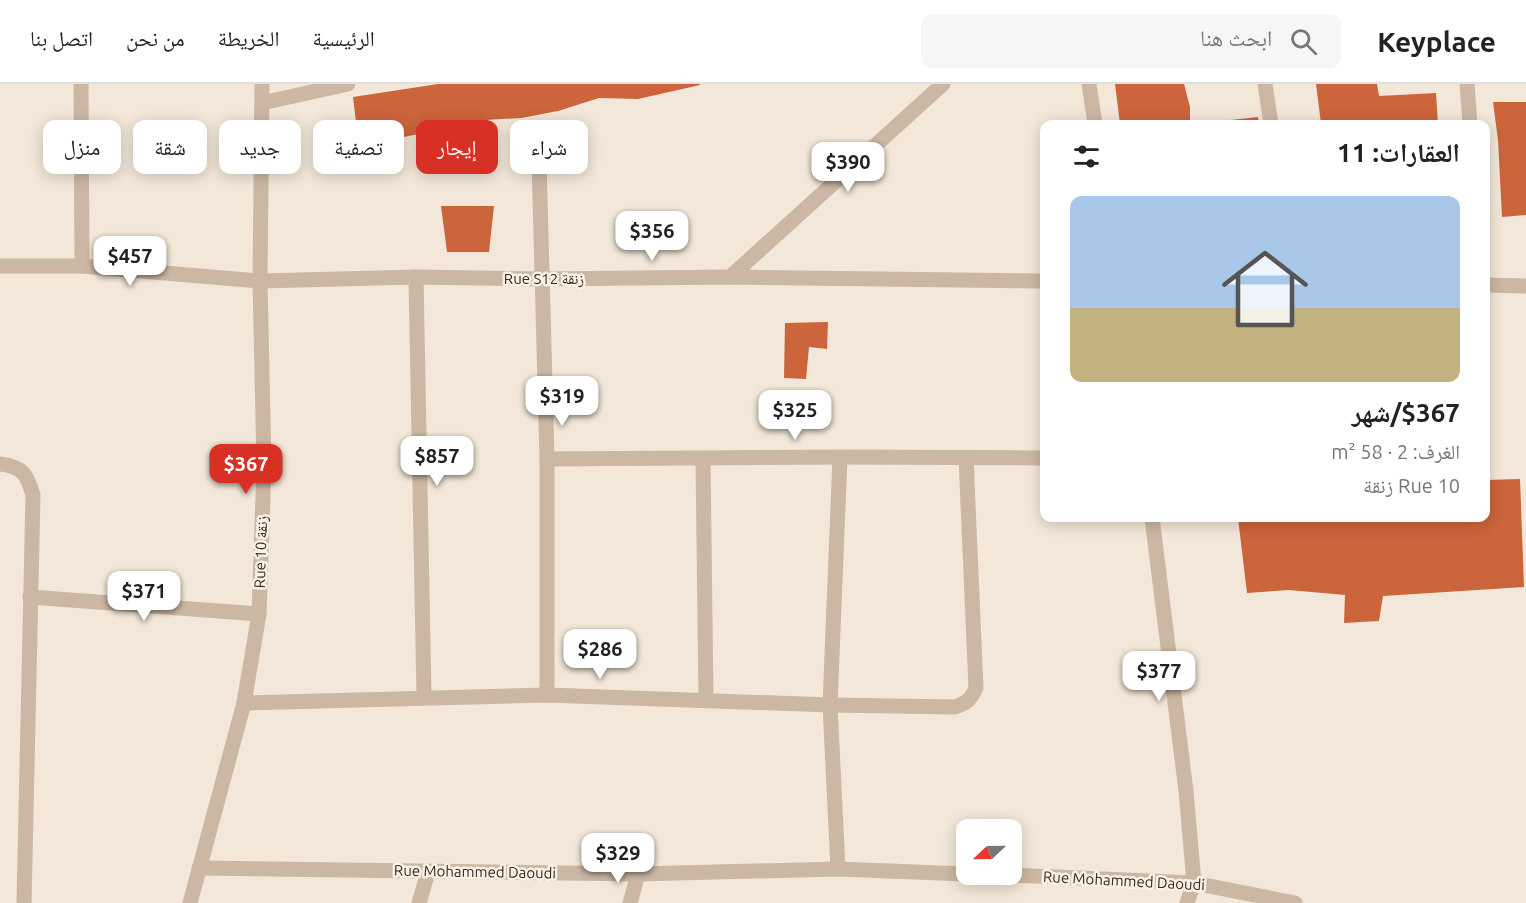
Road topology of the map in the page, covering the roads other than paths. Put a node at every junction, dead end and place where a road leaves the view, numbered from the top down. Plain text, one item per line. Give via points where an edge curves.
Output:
1 (81, 84) edge
2 (262, 84) edge
3 (348, 84) edge
4 (943, 84) edge
5 (1089, 84) edge
6 (1265, 84) edge
7 (1467, 84) edge
8 (262, 103) junction
9 (1094, 120) edge
10 (1270, 120) edge
11 (1470, 120) edge
12 (539, 174) edge
13 (0, 266) edge
14 (82, 266) junction
15 (416, 277) junction
16 (730, 277) junction
17 (542, 279) junction
18 (1040, 280) edge
19 (261, 281) junction
20 (1490, 285) edge
21 (1526, 286) edge
22 (840, 456) junction
23 (966, 458) junction
24 (1040, 458) edge
25 (547, 459) junction
26 (703, 459) junction
27 (0, 464) edge
28 (1152, 522) edge
29 (30, 597) junction
30 (259, 614) junction
31 (548, 695) junction
32 (424, 697) junction
33 (706, 700) junction
34 (244, 703) junction
35 (830, 705) junction
36 (199, 868) junction
37 (838, 869) junction
38 (428, 872) junction
39 (638, 874) junction
40 (956, 874) edge
41 (1022, 875) edge
42 (1194, 883) junction
43 (24, 903) edge
44 (190, 903) edge
45 (419, 903) edge
46 (630, 903) edge
47 (1187, 903) edge
48 (1295, 903) edge

1 - 14 street
2 - 8 street, Rue 10 زنقة
3 - 8 street
4 - 16 street
5 - 9 street
6 - 10 street
7 - 11 street
8 - 19 street, Rue 10 زنقة
12 - 17 street
13 - 14 street, Rue S12 زنقة
14 - 19 street, Rue S12 زنقة
15 - 17 street, Rue S12 زنقة
15 - 19 street, Rue S12 زنقة
15 - 32 street
16 - 17 street, Rue S12 زنقة
16 - 18 street, Rue S12 زنقة
17 - 25 street
19 - 30 street, Rue 10 زنقة via 264,466
20 - 21 street
22 - 23 street
22 - 26 street
22 - 35 street
23 - 24 street
23 - 35 street via 976,688 972,698 955,707
25 - 26 street
25 - 31 street
26 - 33 street
27 - 29 street via 19,469 28,478 33,495
28 - 42 street
29 - 30 street
29 - 43 street
30 - 34 street, Rue 10 زنقة
31 - 32 street
31 - 33 street
32 - 34 street
33 - 35 street
34 - 36 street, Rue 10 زنقة
35 - 37 street
36 - 38 street, Rue Mohammed Daoudi
36 - 44 street, Rue 10 زنقة
37 - 39 street, Rue Mohammed Daoudi
37 - 40 street, Rue Mohammed Daoudi
38 - 39 street, Rue Mohammed Daoudi
38 - 45 street
39 - 46 street
41 - 42 street, Rue Mohammed Daoudi
42 - 47 street
42 - 48 street, Rue Mohammed Daoudi

